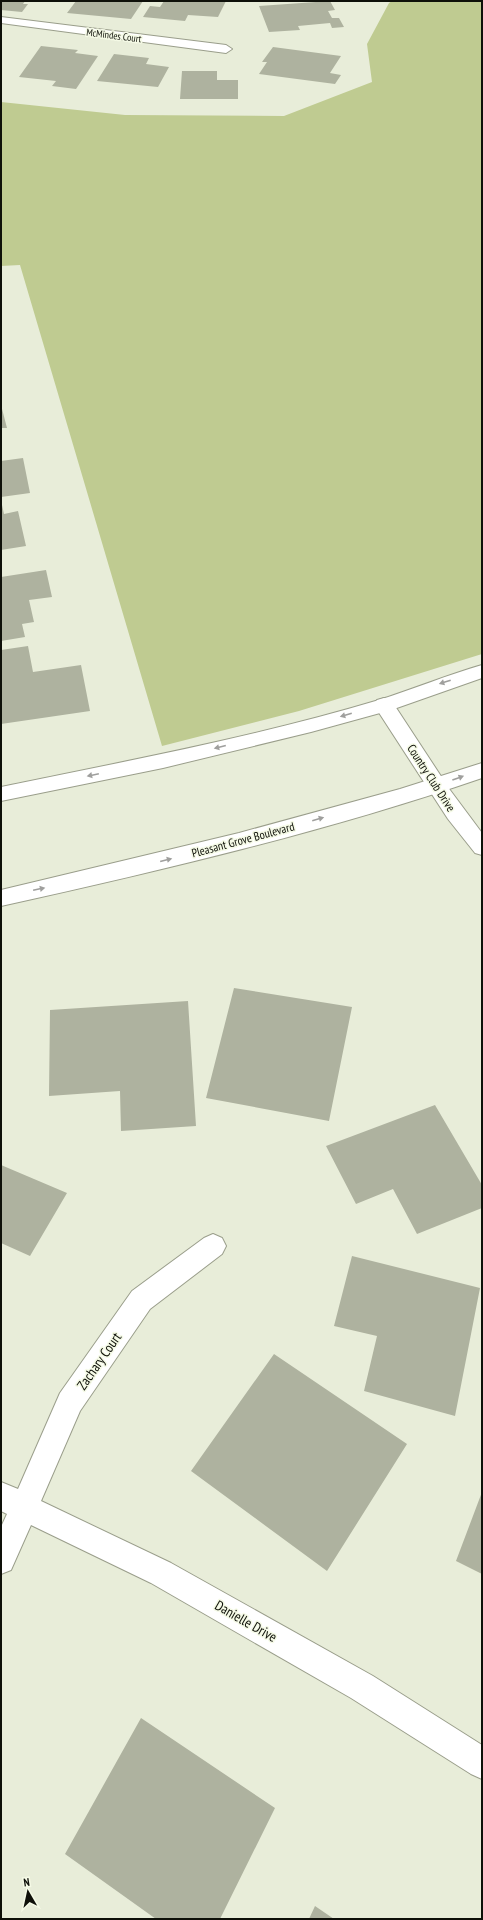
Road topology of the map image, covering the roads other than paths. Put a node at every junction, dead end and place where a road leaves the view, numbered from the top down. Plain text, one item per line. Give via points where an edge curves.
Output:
1 (1, 20) edge
2 (226, 49) dead end
3 (482, 671) edge
4 (384, 705) junction
5 (482, 770) edge
6 (435, 787) junction
7 (1, 794) edge
8 (482, 847) edge
9 (1, 898) edge
10 (213, 1246) dead end
11 (12, 1500) edge
12 (1, 1560) edge
13 (482, 1763) edge

1 - 2 street, McMindes Court
3 -> 4 street
4 - 6 street, Country Club Drive
4 -> 7 street via 164,761
6 -> 5 street, Pleasant Grove Boulevard
6 - 8 street, Country Club Drive via 458,820
9 -> 6 street, Pleasant Grove Boulevard via 249,839
10 - 11 street, Zachary Court via 141,1300 70,1402
11 - 12 street, Zachary Court
11 - 13 street, Danielle Drive via 161,1573 362,1687

